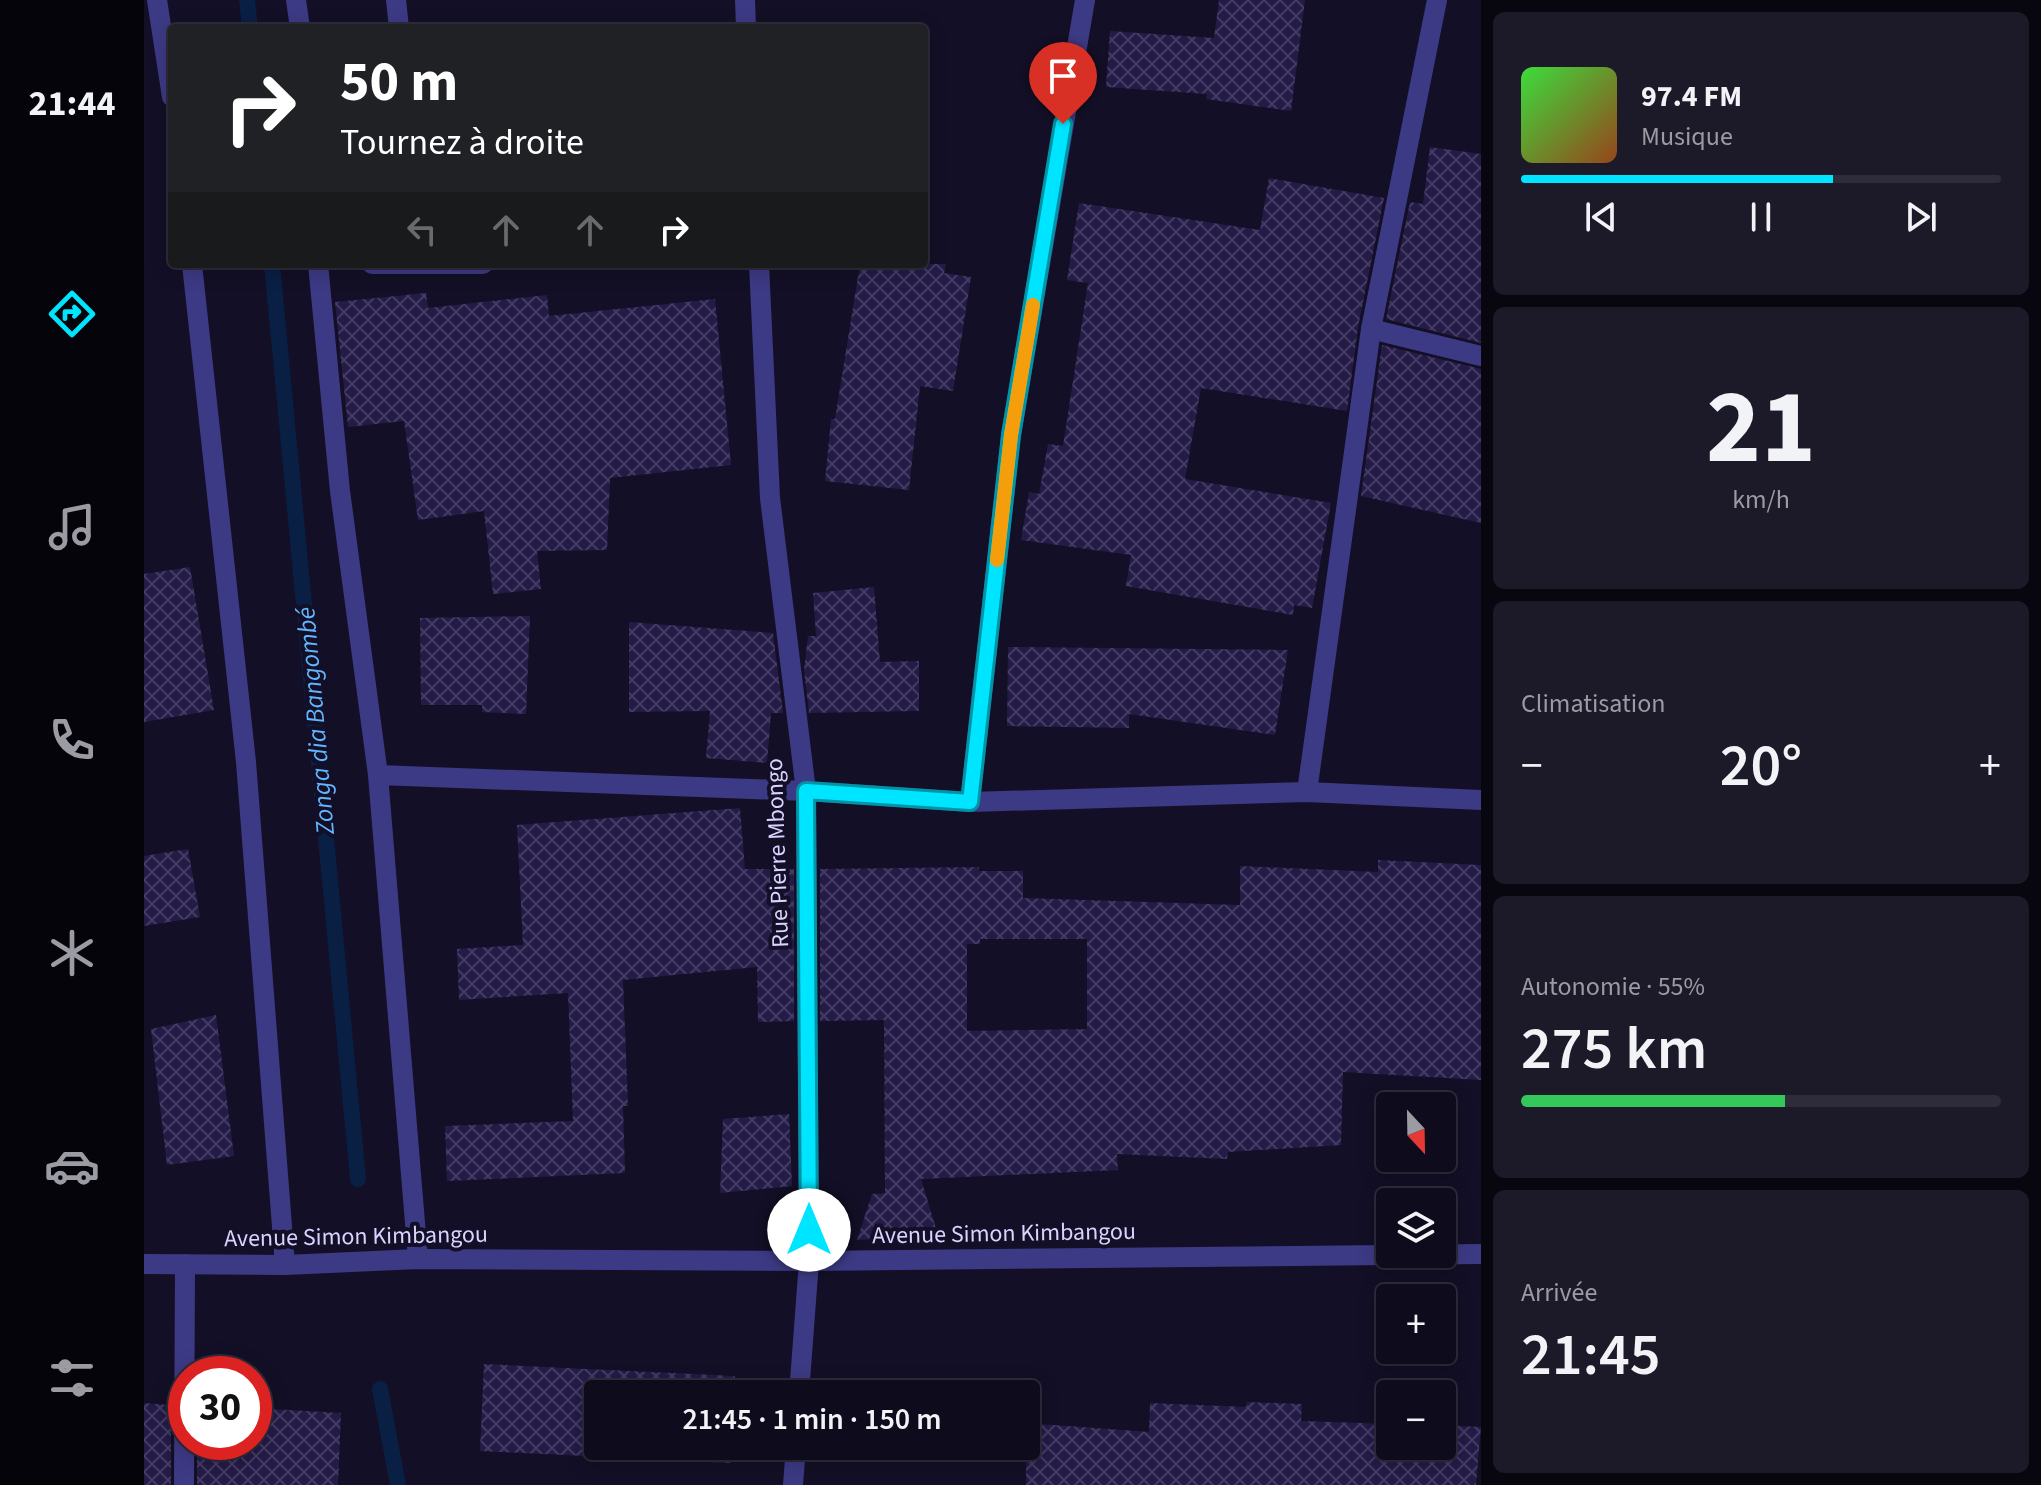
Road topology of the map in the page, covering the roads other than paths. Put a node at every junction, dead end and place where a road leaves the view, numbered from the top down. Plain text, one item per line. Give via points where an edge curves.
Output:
1 (157, 0) edge
2 (296, 0) edge
3 (396, 0) edge
4 (745, 0) edge
5 (1085, 0) edge
6 (1437, 0) edge
7 (299, 24) edge
8 (399, 24) edge
9 (746, 24) edge
10 (168, 71) edge
11 (192, 268) edge
12 (318, 268) edge
13 (759, 268) edge
14 (1371, 329) junction
15 (1481, 356) edge
16 (378, 775) junction
17 (806, 791) junction
18 (1307, 792) junction
19 (1481, 800) edge
20 (970, 802) junction
21 (1481, 1254) edge
22 (418, 1259) junction
23 (809, 1261) junction
24 (144, 1264) edge
25 (185, 1264) junction
26 (285, 1265) junction
27 (800, 1380) edge
28 (795, 1460) edge
29 (184, 1485) edge
30 (793, 1485) edge

1 - 10 street
2 - 7 street
3 - 8 street
4 - 9 street
5 - 20 street via 1011,435
6 - 14 street
11 - 26 street via 246,762
12 - 16 street via 340,491
13 - 17 street, Rue Pierre Mbongo via 770,498
14 - 15 street
14 - 18 street
16 - 17 street
16 - 22 street
17 - 20 street
17 - 23 street, Rue Pierre Mbongo
18 - 19 street
18 - 20 street
21 - 23 street, Avenue Simon Kimbangou
22 - 23 street, Avenue Simon Kimbangou
22 - 26 street, Avenue Simon Kimbangou
23 - 27 street, Rue Pierre Mbongo
24 - 25 street, Avenue Simon Kimbangou
25 - 26 street, Avenue Simon Kimbangou
25 - 29 street
28 - 30 street

